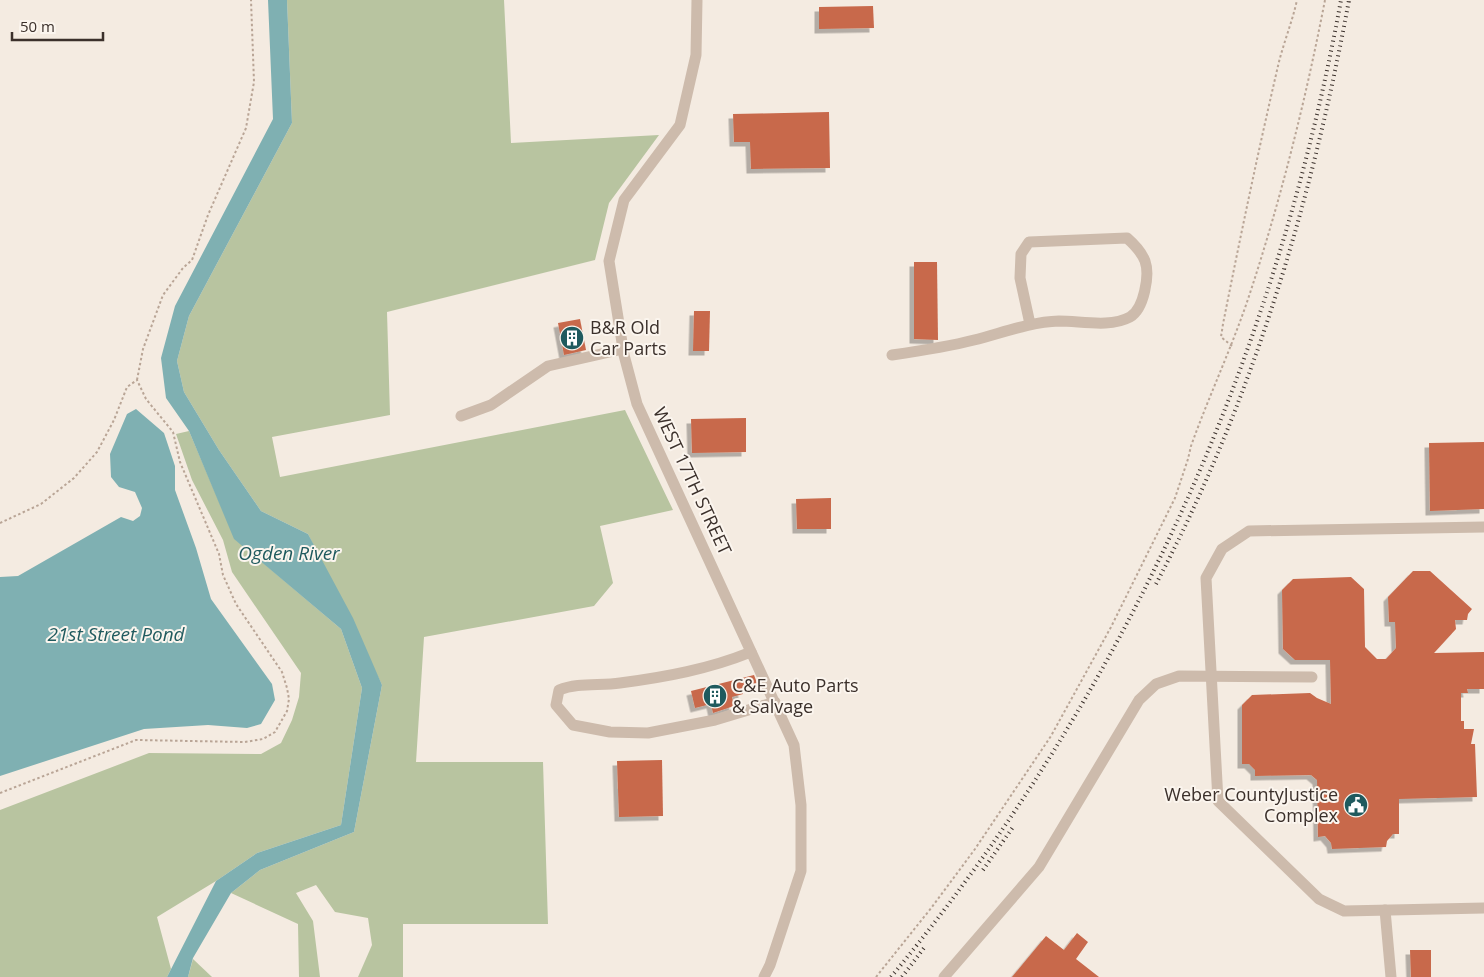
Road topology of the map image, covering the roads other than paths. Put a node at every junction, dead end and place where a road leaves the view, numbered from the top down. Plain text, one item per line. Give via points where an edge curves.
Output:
1 (697, 0) edge
2 (1030, 324) junction
3 (623, 349) junction
4 (892, 355) dead end
5 (461, 416) dead end
6 (1484, 527) edge
7 (751, 652) junction
8 (1210, 676) junction
9 (1312, 677) dead end
10 (775, 702) junction
11 (1484, 908) edge
12 (1385, 910) junction
13 (764, 977) edge
14 (944, 977) edge
15 (1391, 977) edge

1 - 3 street, WEST 17TH STREET via 696,55 680,125 624,200 609,261
2 - 2 street via 1114,322 1132,316 1142,302 1147,281 1146,263 1139,248 1127,238 1029,242 1021,254 1020,278
2 - 4 street via 938,348
3 - 5 street via 548,366 491,405
3 - 7 street, WEST 17TH STREET via 637,404
6 - 8 street via 1249,532 1222,549 1206,578
7 - 10 street, WEST 17TH STREET
7 - 10 street via 701,670 653,679 569,686 559,690 556,705 573,725 610,732 648,733 715,720
8 - 9 street
8 - 12 street via 1218,801 1319,900 1344,911
8 - 14 street via 1179,676 1156,684 1139,700 1040,867
10 - 13 street, WEST 17TH STREET via 794,745 801,805 801,871
11 - 12 street
12 - 15 street

